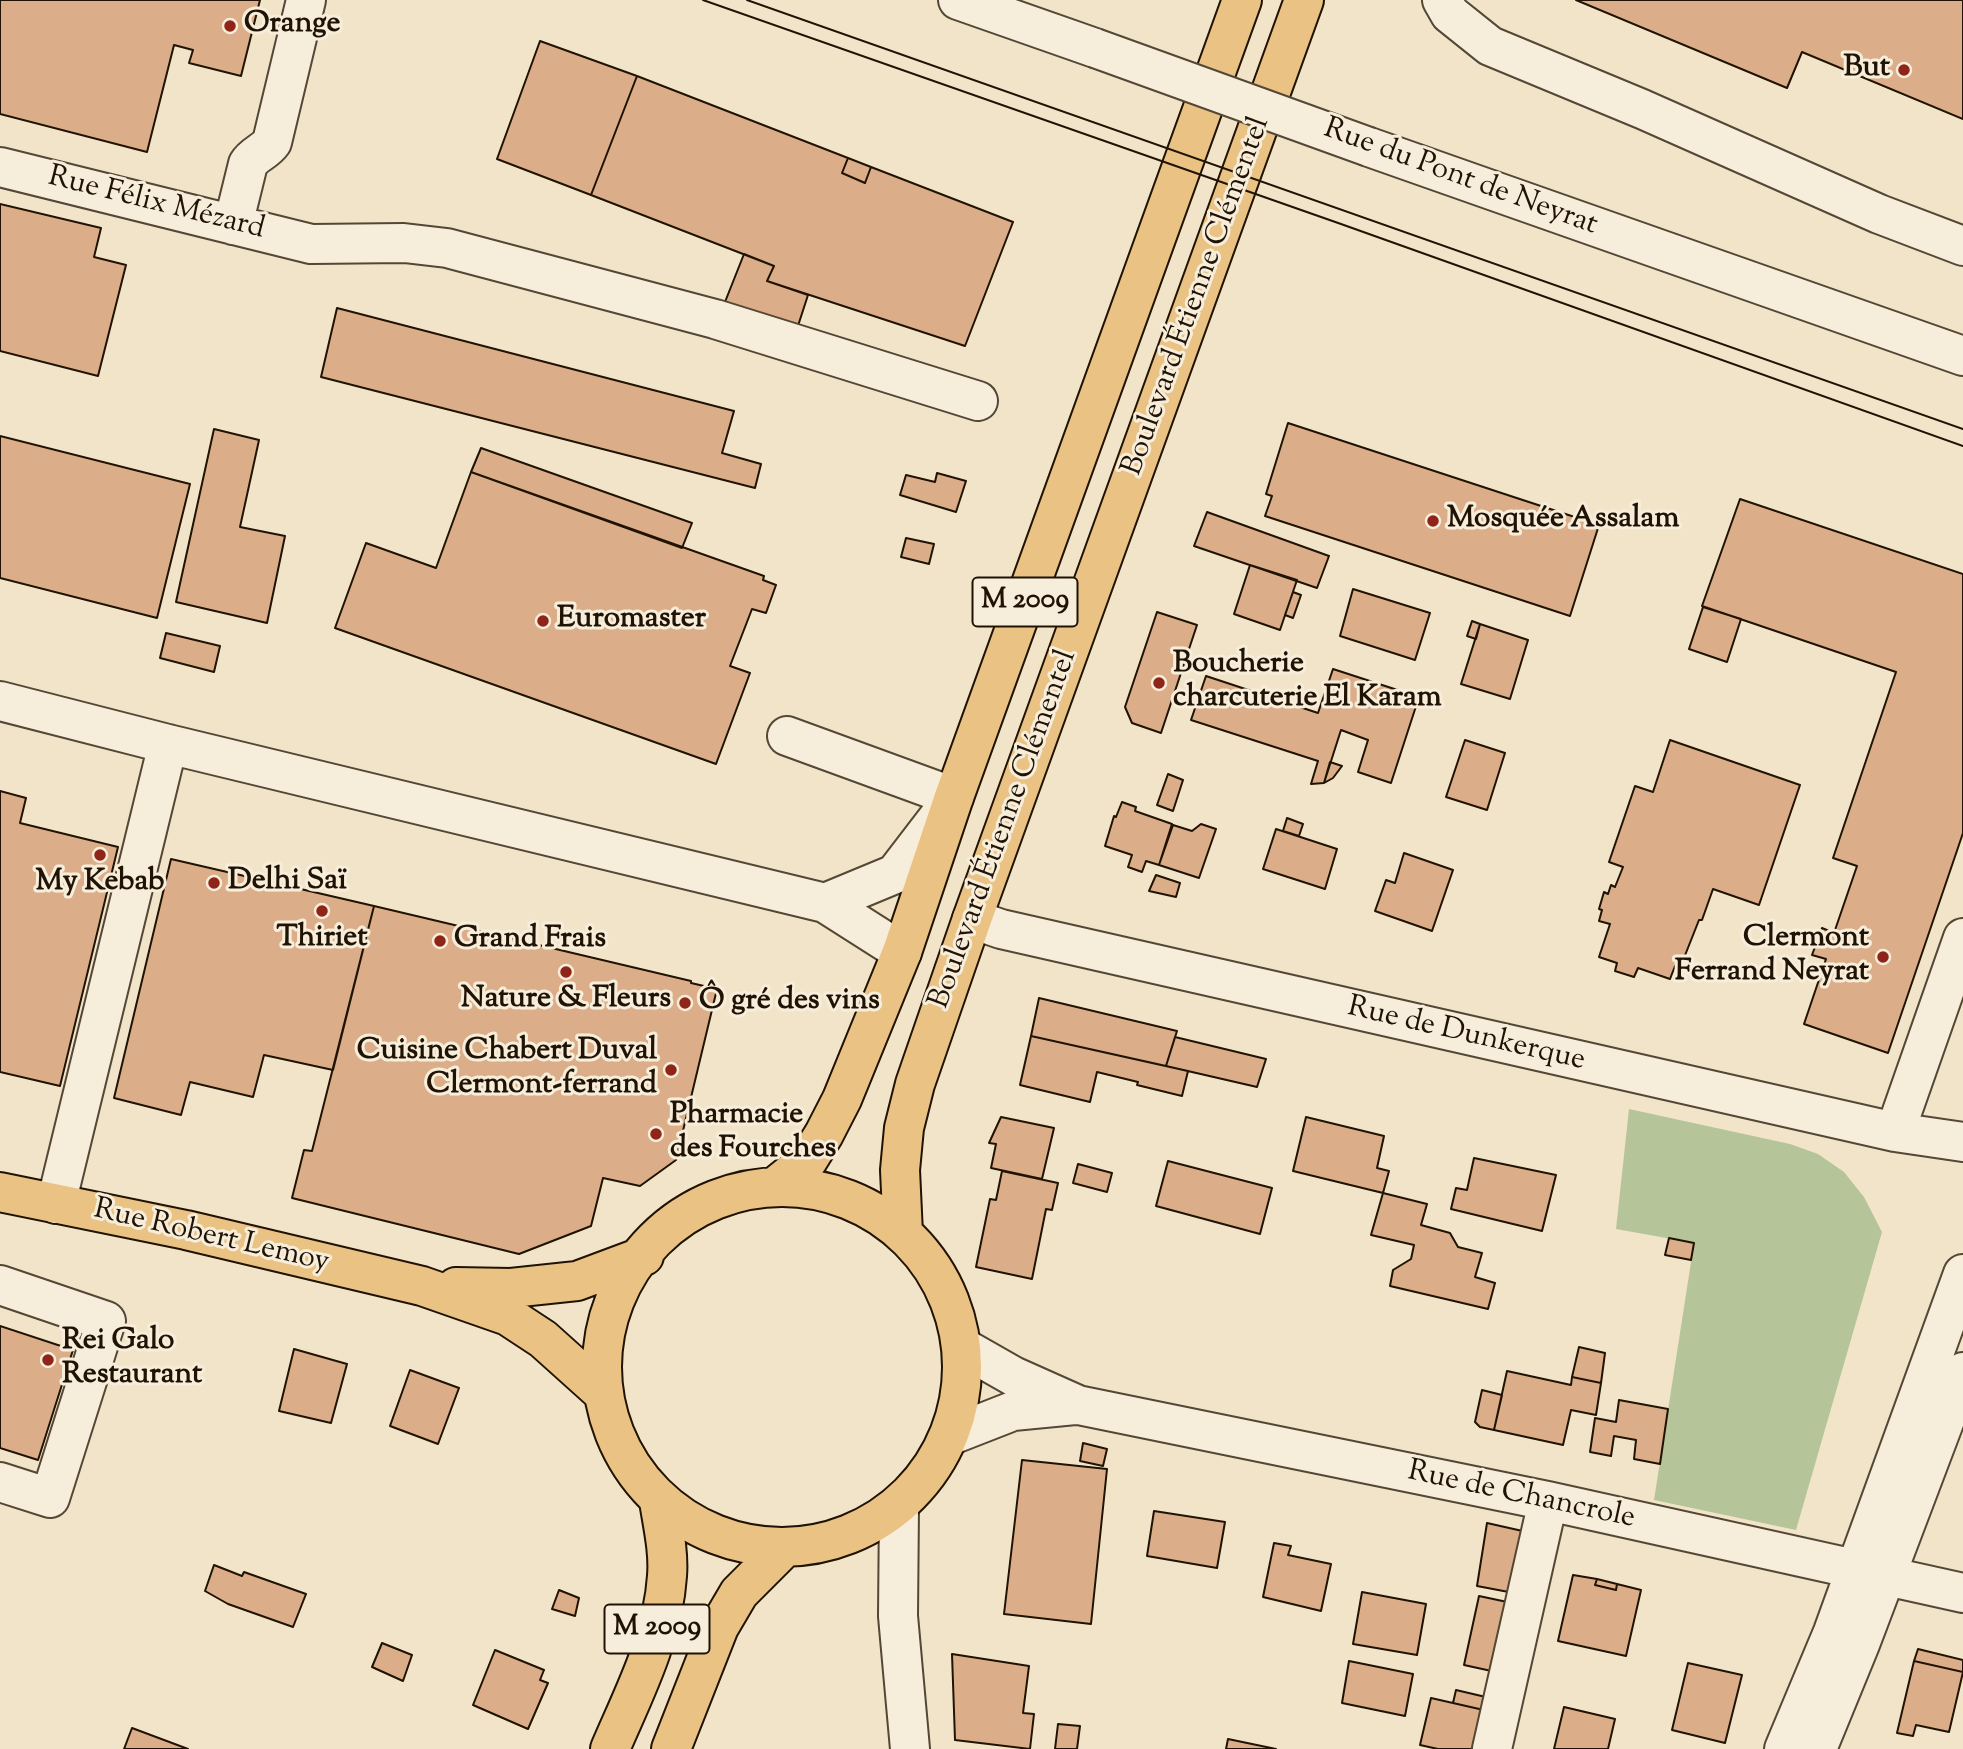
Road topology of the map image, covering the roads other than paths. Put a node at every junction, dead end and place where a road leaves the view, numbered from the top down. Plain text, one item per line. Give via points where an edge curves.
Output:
1 (306, 0) edge
2 (958, 0) edge
3 (1242, 0) edge
4 (1304, 0) edge
5 (1443, 0) edge
6 (0, 167) edge
7 (233, 225) junction
8 (1963, 246) edge
9 (1963, 356) edge
10 (978, 401) dead end
11 (0, 701) edge
12 (787, 736) dead end
13 (168, 744) junction
14 (954, 797) junction
15 (825, 903) junction
16 (972, 919) junction
17 (1963, 938) edge
18 (902, 952) junction
19 (1895, 1132) junction
20 (1963, 1142) edge
21 (778, 1185) junction
22 (0, 1192) edge
23 (56, 1204) junction
24 (903, 1234) junction
25 (644, 1256) junction
26 (1963, 1274) edge
27 (0, 1285) edge
28 (422, 1286) junction
29 (962, 1347) junction
30 (1963, 1372) edge
31 (602, 1392) junction
32 (1078, 1405) junction
33 (948, 1436) junction
34 (0, 1482) edge
35 (659, 1502) junction
36 (1548, 1502) junction
37 (898, 1507) junction
38 (783, 1549) junction
39 (1870, 1574) junction
40 (1963, 1593) edge
41 (610, 1749) edge
42 (671, 1749) edge
43 (910, 1749) edge
44 (1492, 1749) edge
45 (1784, 1749) edge
46 (1817, 1749) edge

1 - 7 street via 272,142 248,164
2 - 9 street, Rue du Pont de Neyrat, bridge
3 - 14 main road, Boulevard Étienne Clémentel / M 2009
4 - 16 main road, Boulevard Étienne Clémentel / M 2009
5 - 8 street via 1450,14 1490,46
6 - 7 street, Rue Félix Mézard
7 - 10 street, Rue Félix Mézard via 312,244 404,243 447,248 715,319
11 - 13 street
12 - 14 street
13 - 15 street
13 - 23 street
14 - 15 street via 895,874
14 - 18 main road, Boulevard Étienne Clémentel / M 2009
15 - 18 street
16 - 19 street, Rue de Dunkerque via 1041,939
16 - 24 main road, Boulevard Étienne Clémentel / M 2009 via 904,1128 900,1170
17 - 19 street
18 - 21 main road, Boulevard Étienne Clémentel / M 2009 via 842,1100 808,1160
19 - 20 street, Rue de Dunkerque
21 - 24 main road via 839,1194 872,1209
21 - 25 main road via 740,1191 700,1205 667,1229
22 - 23 main road, Rue Robert Lemoy
23 - 28 main road, Rue Robert Lemoy
24 - 29 main road via 949,1295
25 - 28 main road, Rue Robert Lemoy via 578,1281 511,1288
25 - 31 main road via 620,1290 606,1326 600,1359
26 - 39 street
27 - 34 street via 106,1321 50,1497
28 - 31 main road, Rue Robert Lemoy via 508,1316 543,1339
29 - 32 street, Rue de Chancrole
29 - 33 main road via 960,1398
30 - 39 street
31 - 35 main road via 633,1469
32 - 33 street, Rue de Chancrole via 1013,1411
32 - 36 street, Rue de Chancrole
33 - 37 main road via 920,1482
35 - 38 main road via 702,1527 739,1541
35 - 41 main road, M 2009 via 668,1574 663,1605 652,1652
36 - 39 street, Rue de Chancrole
36 - 44 street
37 - 38 main road via 848,1534
37 - 43 street via 898,1616
38 - 42 main road, M 2009 via 739,1593 719,1626
39 - 40 street, Rue de Chancrole
39 - 45 street via 1833,1632
39 - 46 street

